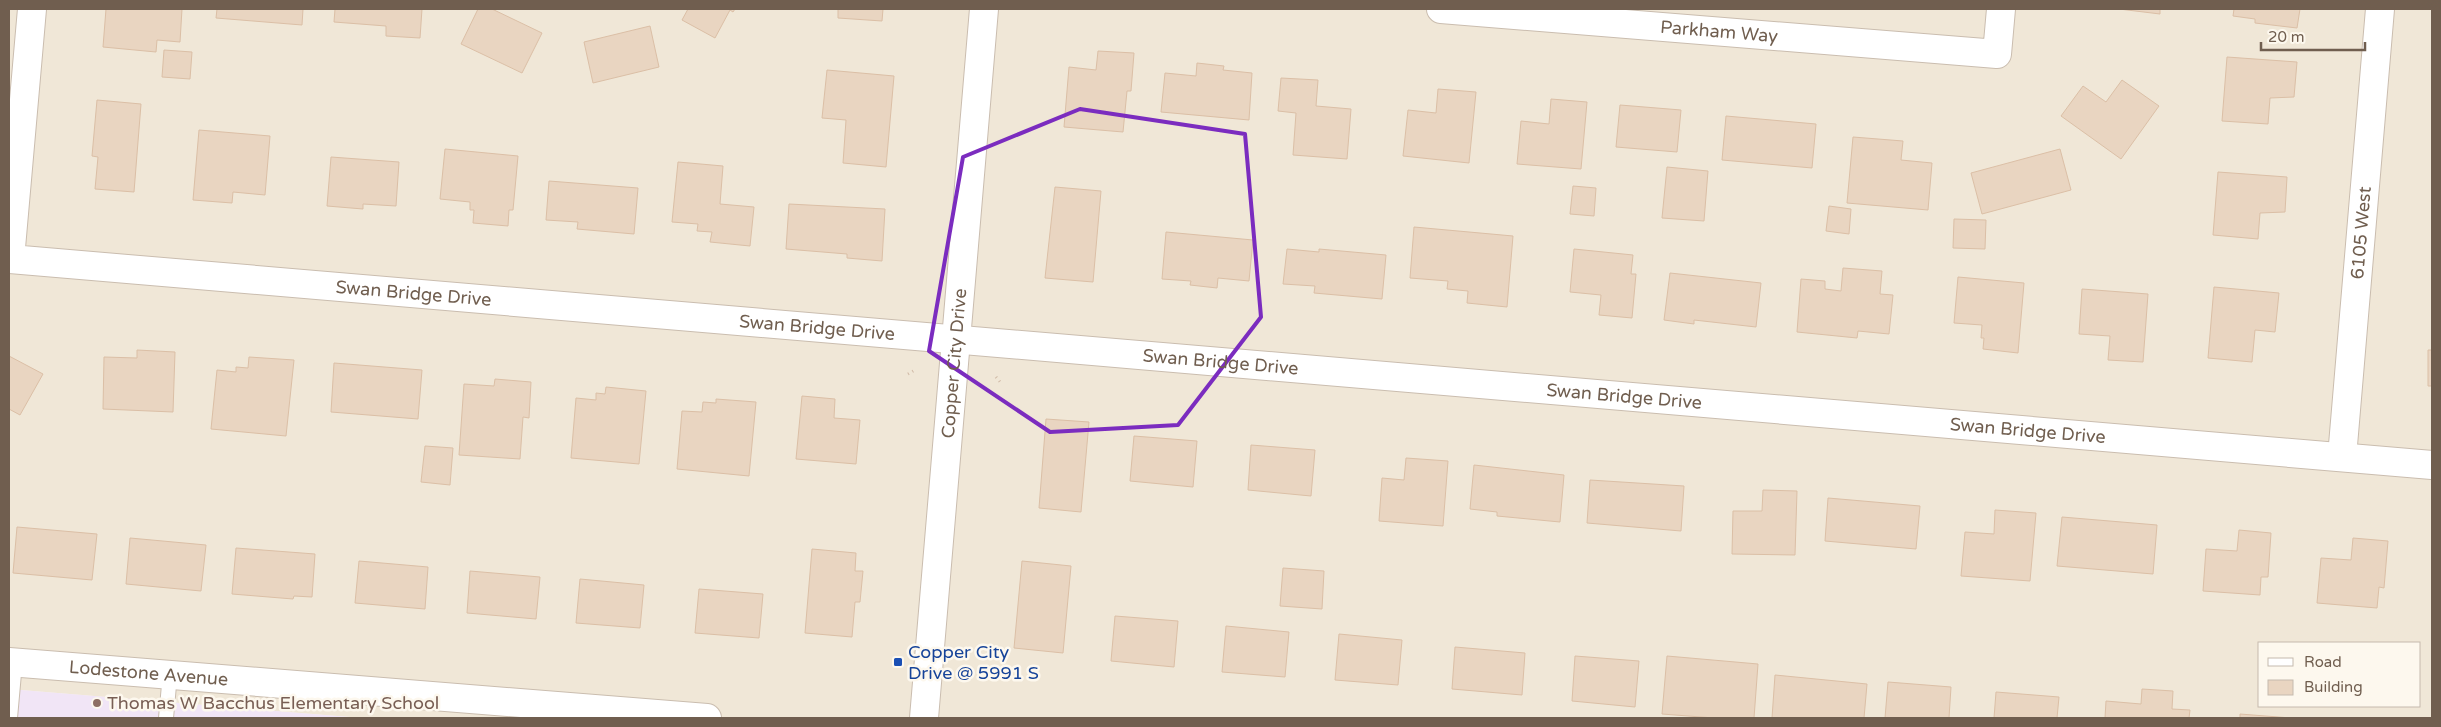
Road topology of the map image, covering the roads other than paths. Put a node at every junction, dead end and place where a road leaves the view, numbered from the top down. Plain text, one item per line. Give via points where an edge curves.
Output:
1 (32, 9) edge
2 (984, 9) edge
3 (1441, 9) edge
4 (2001, 9) edge
5 (2380, 9) edge
6 (956, 340) junction
7 (2342, 457) junction
8 (2432, 465) edge
9 (12, 662) edge
10 (170, 674) junction
11 (642, 716) edge
12 (10, 718) edge
13 (166, 718) edge
14 (707, 718) edge
15 (924, 718) edge

1 - 6 street, Swan Bridge Drive via 10,259
2 - 6 street, Copper City Drive
3 - 4 street, Parkham Way via 1997,54
5 - 7 street, 6105 West
6 - 7 street, Swan Bridge Drive
6 - 15 street, Copper City Drive
7 - 8 street, Swan Bridge Drive
9 - 10 street, Lodestone Avenue
9 - 12 lane
10 - 11 street, Lodestone Avenue
10 - 13 lane
11 - 14 street, Lodestone Avenue

